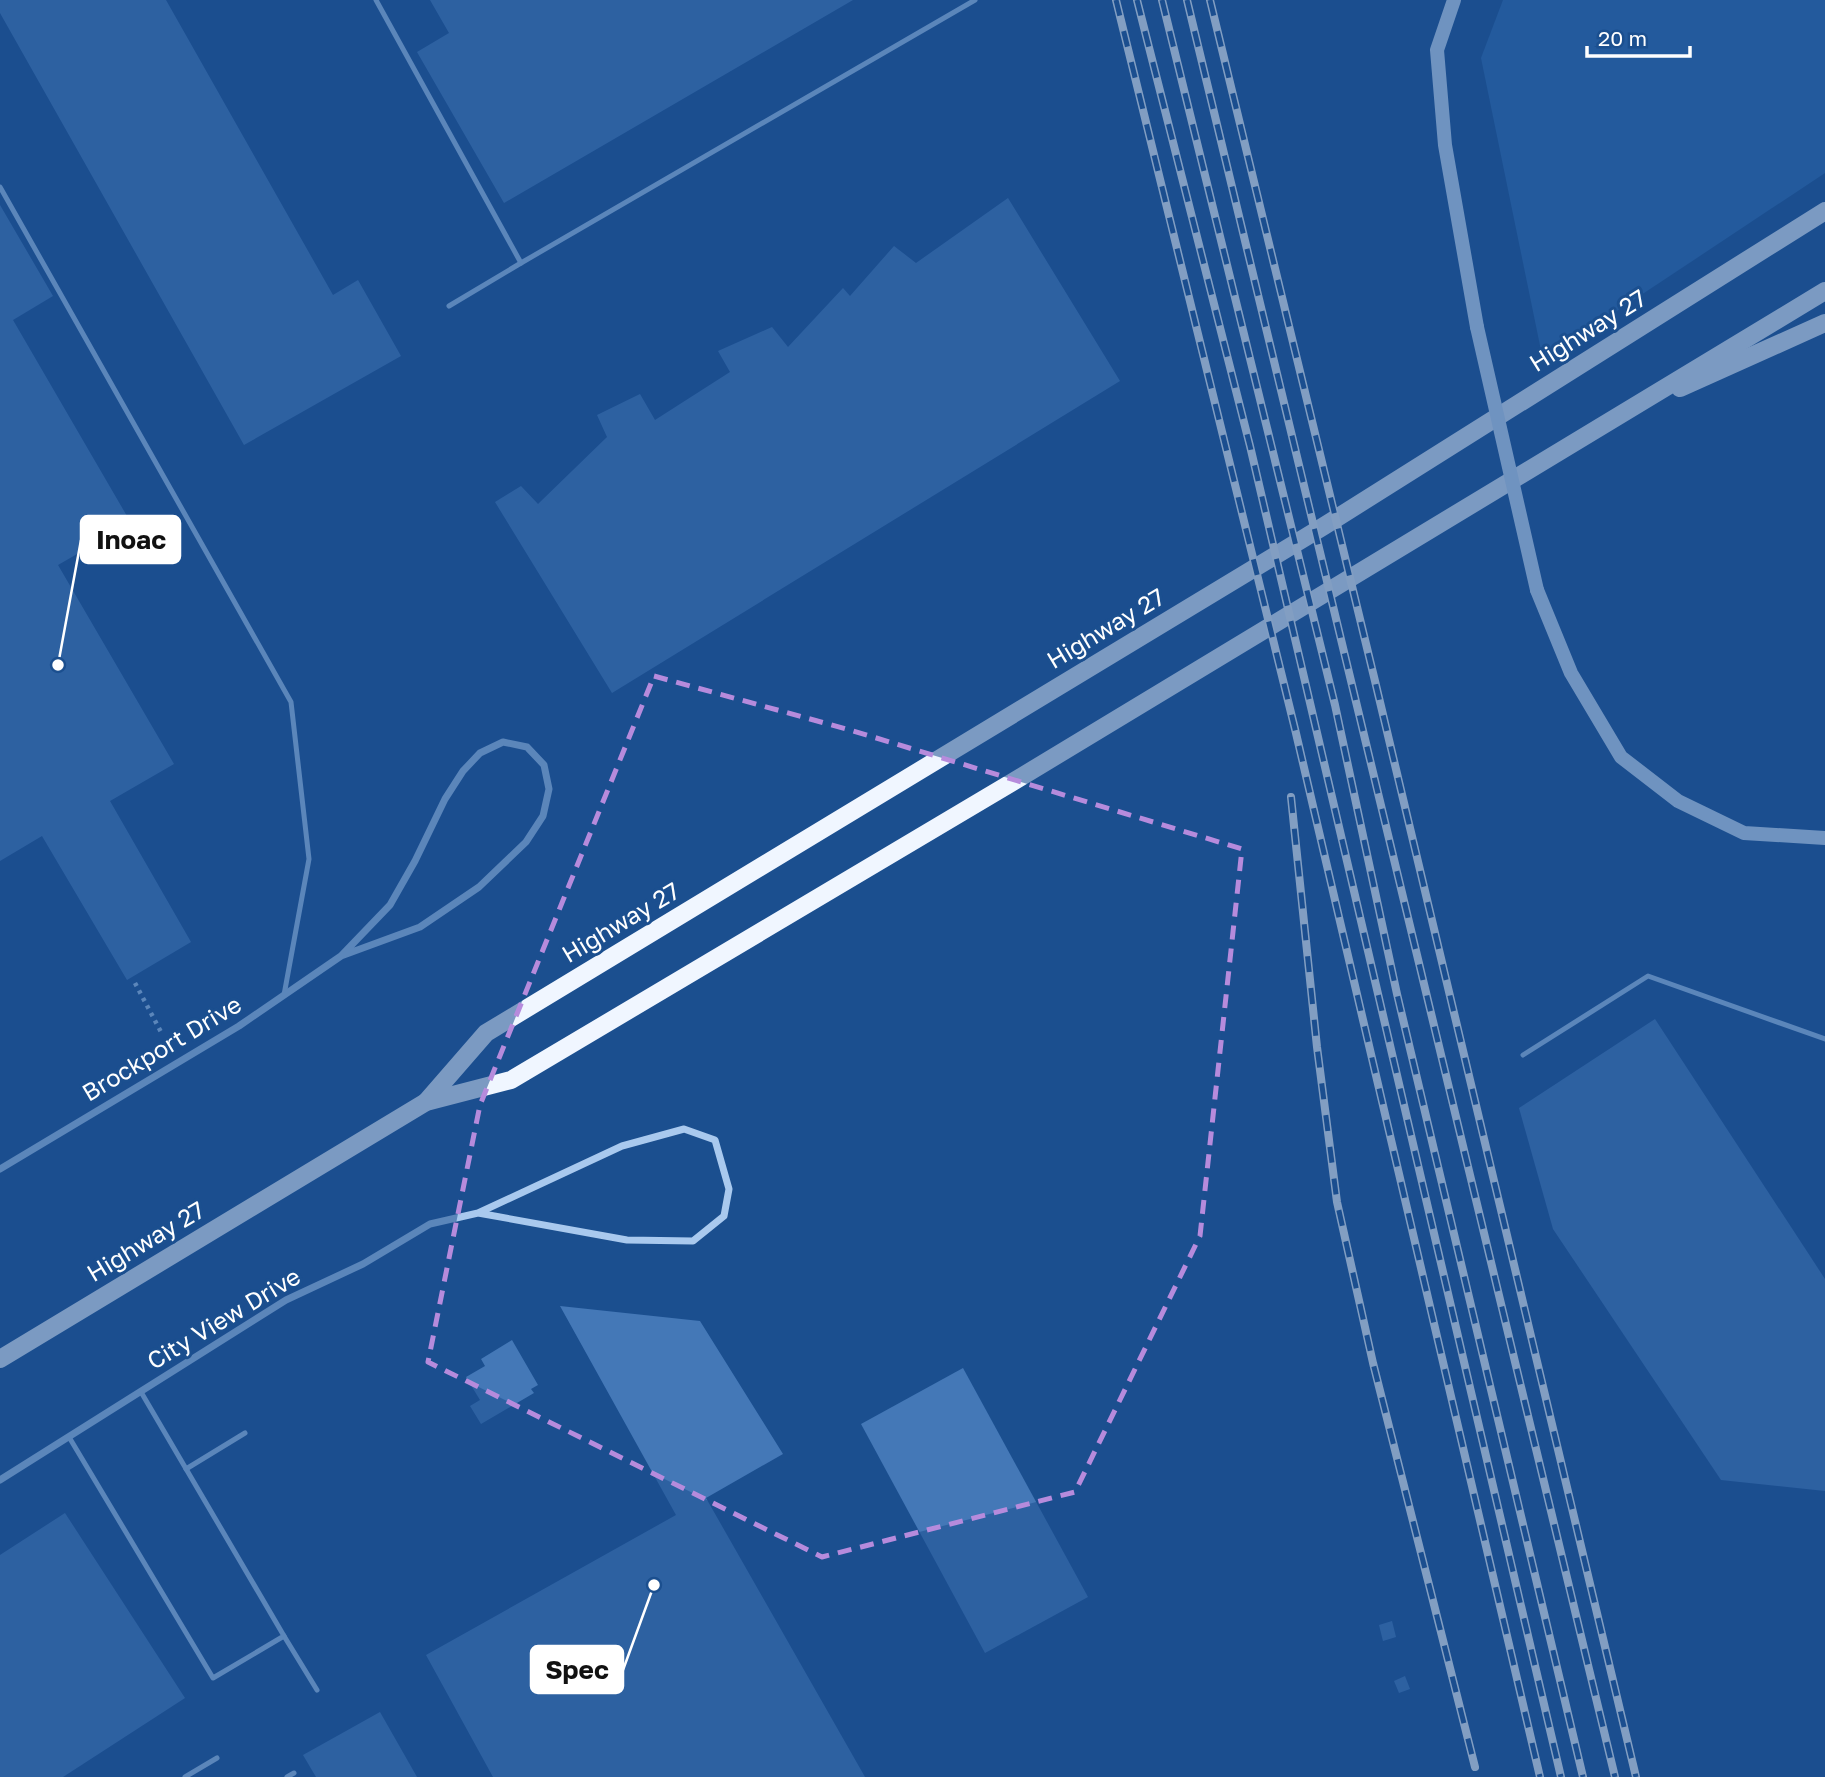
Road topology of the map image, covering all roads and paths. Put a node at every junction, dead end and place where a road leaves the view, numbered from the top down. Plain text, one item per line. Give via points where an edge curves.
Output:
1 (376, 0) edge
2 (975, 0) edge
3 (1454, 0) edge
4 (0, 187) edge
5 (1825, 211) edge
6 (521, 263) junction
7 (1825, 291) edge
8 (449, 306) dead end
9 (1825, 323) edge
10 (1603, 423) junction
11 (1825, 838) edge
12 (341, 956) junction
13 (135, 983) dead end
14 (284, 995) junction
15 (161, 1032) dead end
16 (1825, 1039) edge
17 (1523, 1055) dead end
18 (426, 1102) junction
19 (0, 1170) edge
20 (478, 1213) junction
21 (0, 1359) edge
22 (141, 1392) junction
23 (245, 1433) dead end
24 (69, 1437) junction
25 (186, 1469) junction
26 (0, 1480) edge
27 (284, 1636) junction
28 (317, 1690) dead end
29 (217, 1758) dead end
30 (294, 1773) dead end
31 (185, 1777) edge
32 (287, 1777) edge

1 - 6 lane
2 - 6 lane
3 - 11 street, bridge via 1437,50 1445,145 1477,327 1537,590 1571,673 1621,757 1678,801 1744,833
4 - 14 lane via 291,702 309,859
5 - 18 main road, Highway 27 via 1324,526 486,1033
6 - 8 lane
7 - 10 main road, Highway 27
9 - 10 main road
10 - 18 main road, Highway 27 via 511,1080
12 - 12 street, Brockport Drive via 420,926 479,887 526,842 543,816 549,789 544,765 527,747 503,742 480,753 463,771 390,905
12 - 14 street, Brockport Drive
13 - 15 path
14 - 19 street, Brockport Drive
16 - 17 lane via 1648,976
18 - 21 main road, Highway 27
20 - 20 street, City View Drive via 627,1240 693,1241 724,1216 729,1189 715,1140 684,1129 622,1146
20 - 22 street, City View Drive via 430,1224 363,1264 286,1300
22 - 24 street, City View Drive
22 - 25 lane
23 - 25 lane
24 - 26 street, City View Drive
24 - 27 lane via 213,1678
25 - 27 lane
27 - 28 lane
29 - 31 lane
30 - 32 lane

